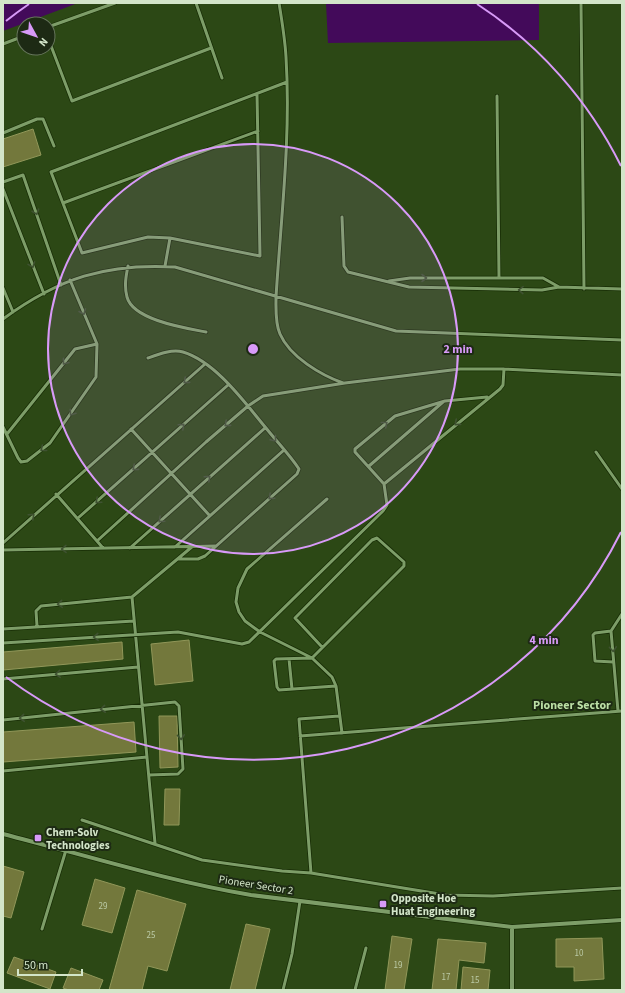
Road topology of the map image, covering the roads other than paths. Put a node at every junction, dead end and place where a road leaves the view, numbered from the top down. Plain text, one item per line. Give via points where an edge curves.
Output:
1 (115, 3) edge
2 (196, 3) edge
3 (279, 3) edge
4 (580, 3) edge
5 (56, 24) edge
6 (16, 39) edge
7 (3, 44) edge
8 (211, 48) junction
9 (55, 56) edge
10 (222, 78) dead end
11 (287, 82) junction
12 (257, 94) junction
13 (497, 96) dead end
14 (258, 131) junction
15 (3, 133) edge
16 (54, 146) dead end
17 (3, 182) edge
18 (3, 189) edge
19 (63, 202) junction
20 (342, 216) dead end
21 (170, 238) junction
22 (128, 266) junction
23 (165, 266) junction
24 (499, 278) junction
25 (70, 280) junction
26 (385, 281) junction
27 (61, 285) junction
28 (559, 287) junction
29 (3, 288) edge
30 (584, 289) junction
31 (622, 290) edge
32 (44, 294) junction
33 (276, 297) junction
34 (13, 312) junction
35 (3, 319) edge
36 (206, 332) dead end
37 (622, 340) edge
38 (97, 344) junction
39 (148, 358) dead end
40 (205, 364) junction
41 (504, 369) junction
42 (622, 375) edge
43 (345, 384) junction
44 (228, 385) junction
45 (487, 398) junction
46 (444, 401) junction
47 (248, 406) junction
48 (3, 427) edge
49 (265, 428) junction
50 (132, 429) junction
51 (7, 434) junction
52 (284, 450) junction
53 (152, 452) junction
54 (596, 452) dead end
55 (369, 466) junction
56 (172, 474) junction
57 (384, 484) junction
58 (622, 488) edge
59 (56, 494) junction
60 (190, 494) junction
61 (327, 499) dead end
62 (210, 516) junction
63 (78, 518) junction
64 (97, 541) junction
65 (3, 542) edge
66 (193, 546) junction
67 (216, 546) junction
68 (175, 547) junction
69 (103, 548) junction
70 (130, 548) junction
71 (3, 550) edge
72 (179, 559) junction
73 (132, 597) junction
74 (622, 614) edge
75 (134, 621) junction
76 (37, 626) junction
77 (3, 629) edge
78 (611, 631) junction
79 (260, 632) junction
80 (135, 635) junction
81 (3, 643) edge
82 (322, 647) junction
83 (312, 658) junction
84 (289, 659) junction
85 (613, 662) junction
86 (138, 667) junction
87 (3, 679) edge
88 (336, 686) junction
89 (292, 689) junction
90 (142, 705) junction
91 (618, 711) junction
92 (622, 711) edge
93 (339, 716) junction
94 (3, 720) edge
95 (342, 733) junction
96 (300, 736) junction
97 (147, 757) junction
98 (3, 771) edge
99 (149, 776) junction
100 (82, 820) dead end
101 (3, 834) edge
102 (155, 843) junction
103 (66, 850) junction
104 (311, 873) junction
105 (622, 888) edge
106 (300, 901) junction
107 (622, 920) edge
108 (512, 927) junction
109 (42, 929) dead end
110 (366, 948) dead end
111 (283, 990) edge
112 (355, 990) edge
113 (512, 990) edge

1 - 5 lane
2 - 8 lane
3 - 11 lane
4 - 30 lane
6 - 7 lane
8 - 9 lane via 72,102
8 - 10 lane
11 - 12 lane
11 - 33 lane
12 - 14 lane
12 - 19 lane via 51,172
13 - 24 lane
14 - 19 lane
14 - 21 lane via 260,256
15 - 16 lane via 43,119
17 -> 27 lane via 23,175
18 -> 32 lane
19 - 21 lane via 82,253 148,236
20 - 26 lane via 344,266 348,272
21 - 23 lane
22 - 23 lane
22 - 25 lane via 94,272
22 - 36 lane via 125,284 127,298 134,309 159,321
23 - 33 lane via 175,266
26 -> 24 lane via 410,278
24 - 28 lane via 543,278
25 - 27 lane
25 -> 38 lane
28 -> 26 lane via 542,290 417,287
27 - 32 lane
28 - 30 lane
29 - 34 lane
30 - 31 lane
32 - 34 lane
33 - 37 lane via 396,331
33 - 43 lane via 279,333 284,342 309,365
34 - 35 lane
38 -> 51 lane via 75,349
38 -> 51 lane via 96,377 50,443 23,462 18,458
39 - 40 lane via 165,352 182,352
40 - 44 lane
40 -> 50 lane
41 - 42 lane
41 - 43 lane via 460,369
41 - 45 lane via 503,385
43 - 47 lane via 262,396
44 - 47 lane
53 -> 44 lane
45 - 46 lane
45 -> 57 lane
46 - 55 lane
55 -> 46 lane via 355,449 395,416
47 - 49 lane
47 -> 56 lane
48 - 51 lane
49 -> 52 lane
60 -> 49 lane
50 - 53 lane
50 - 59 lane
52 - 62 lane
52 -> 67 lane via 298,466 298,472
53 - 56 lane
53 -> 63 lane
54 - 58 lane
55 - 57 lane
56 - 60 lane
56 - 64 lane
57 - 79 lane via 387,500 383,511
59 - 63 lane
65 -> 59 lane
60 - 62 lane
60 -> 70 lane
61 - 79 lane via 243,574 236,602 245,621
62 - 68 lane
63 - 64 lane
64 - 69 lane
66 - 67 lane
66 - 68 lane
66 - 72 lane
67 - 72 lane via 202,558
68 - 70 lane
69 - 70 lane
69 -> 71 lane
72 - 73 lane
73 - 75 lane
73 -> 76 lane via 41,606 36,611
74 - 78 lane
75 - 76 lane
75 - 80 lane
76 - 77 lane
78 -> 85 lane
78 - 85 lane via 595,632 593,635 595,661
79 - 80 lane via 249,642 242,644 178,632
79 - 83 lane
80 -> 81 lane
80 - 86 lane
82 - 82 lane via 295,618 372,540 377,538 404,562 404,566
82 - 83 lane
83 - 84 lane
83 - 88 lane via 329,674
84 - 89 lane
84 - 89 lane via 274,661 277,687 280,690
85 - 91 lane
86 -> 87 lane
86 - 90 lane
88 - 89 lane
88 - 93 lane
90 -> 94 lane
90 - 97 lane
90 -> 99 lane via 175,702 179,706 183,769 178,774
91 - 92 lane
91 - 95 lane
93 - 95 lane
93 - 96 lane via 299,719
95 - 96 lane
96 - 104 lane
97 - 98 lane
97 - 99 lane
99 - 102 lane
100 - 102 lane
101 - 103 street, Pioneer Sector 2
102 - 104 lane via 202,860
103 - 106 street, Pioneer Sector 2 via 226,891
103 - 109 lane
104 - 105 lane via 446,895 493,896
106 - 108 street, Pioneer Sector 2
106 - 111 lane via 292,954
107 - 108 street, Pioneer Sector 2
108 - 113 street
110 - 112 lane

